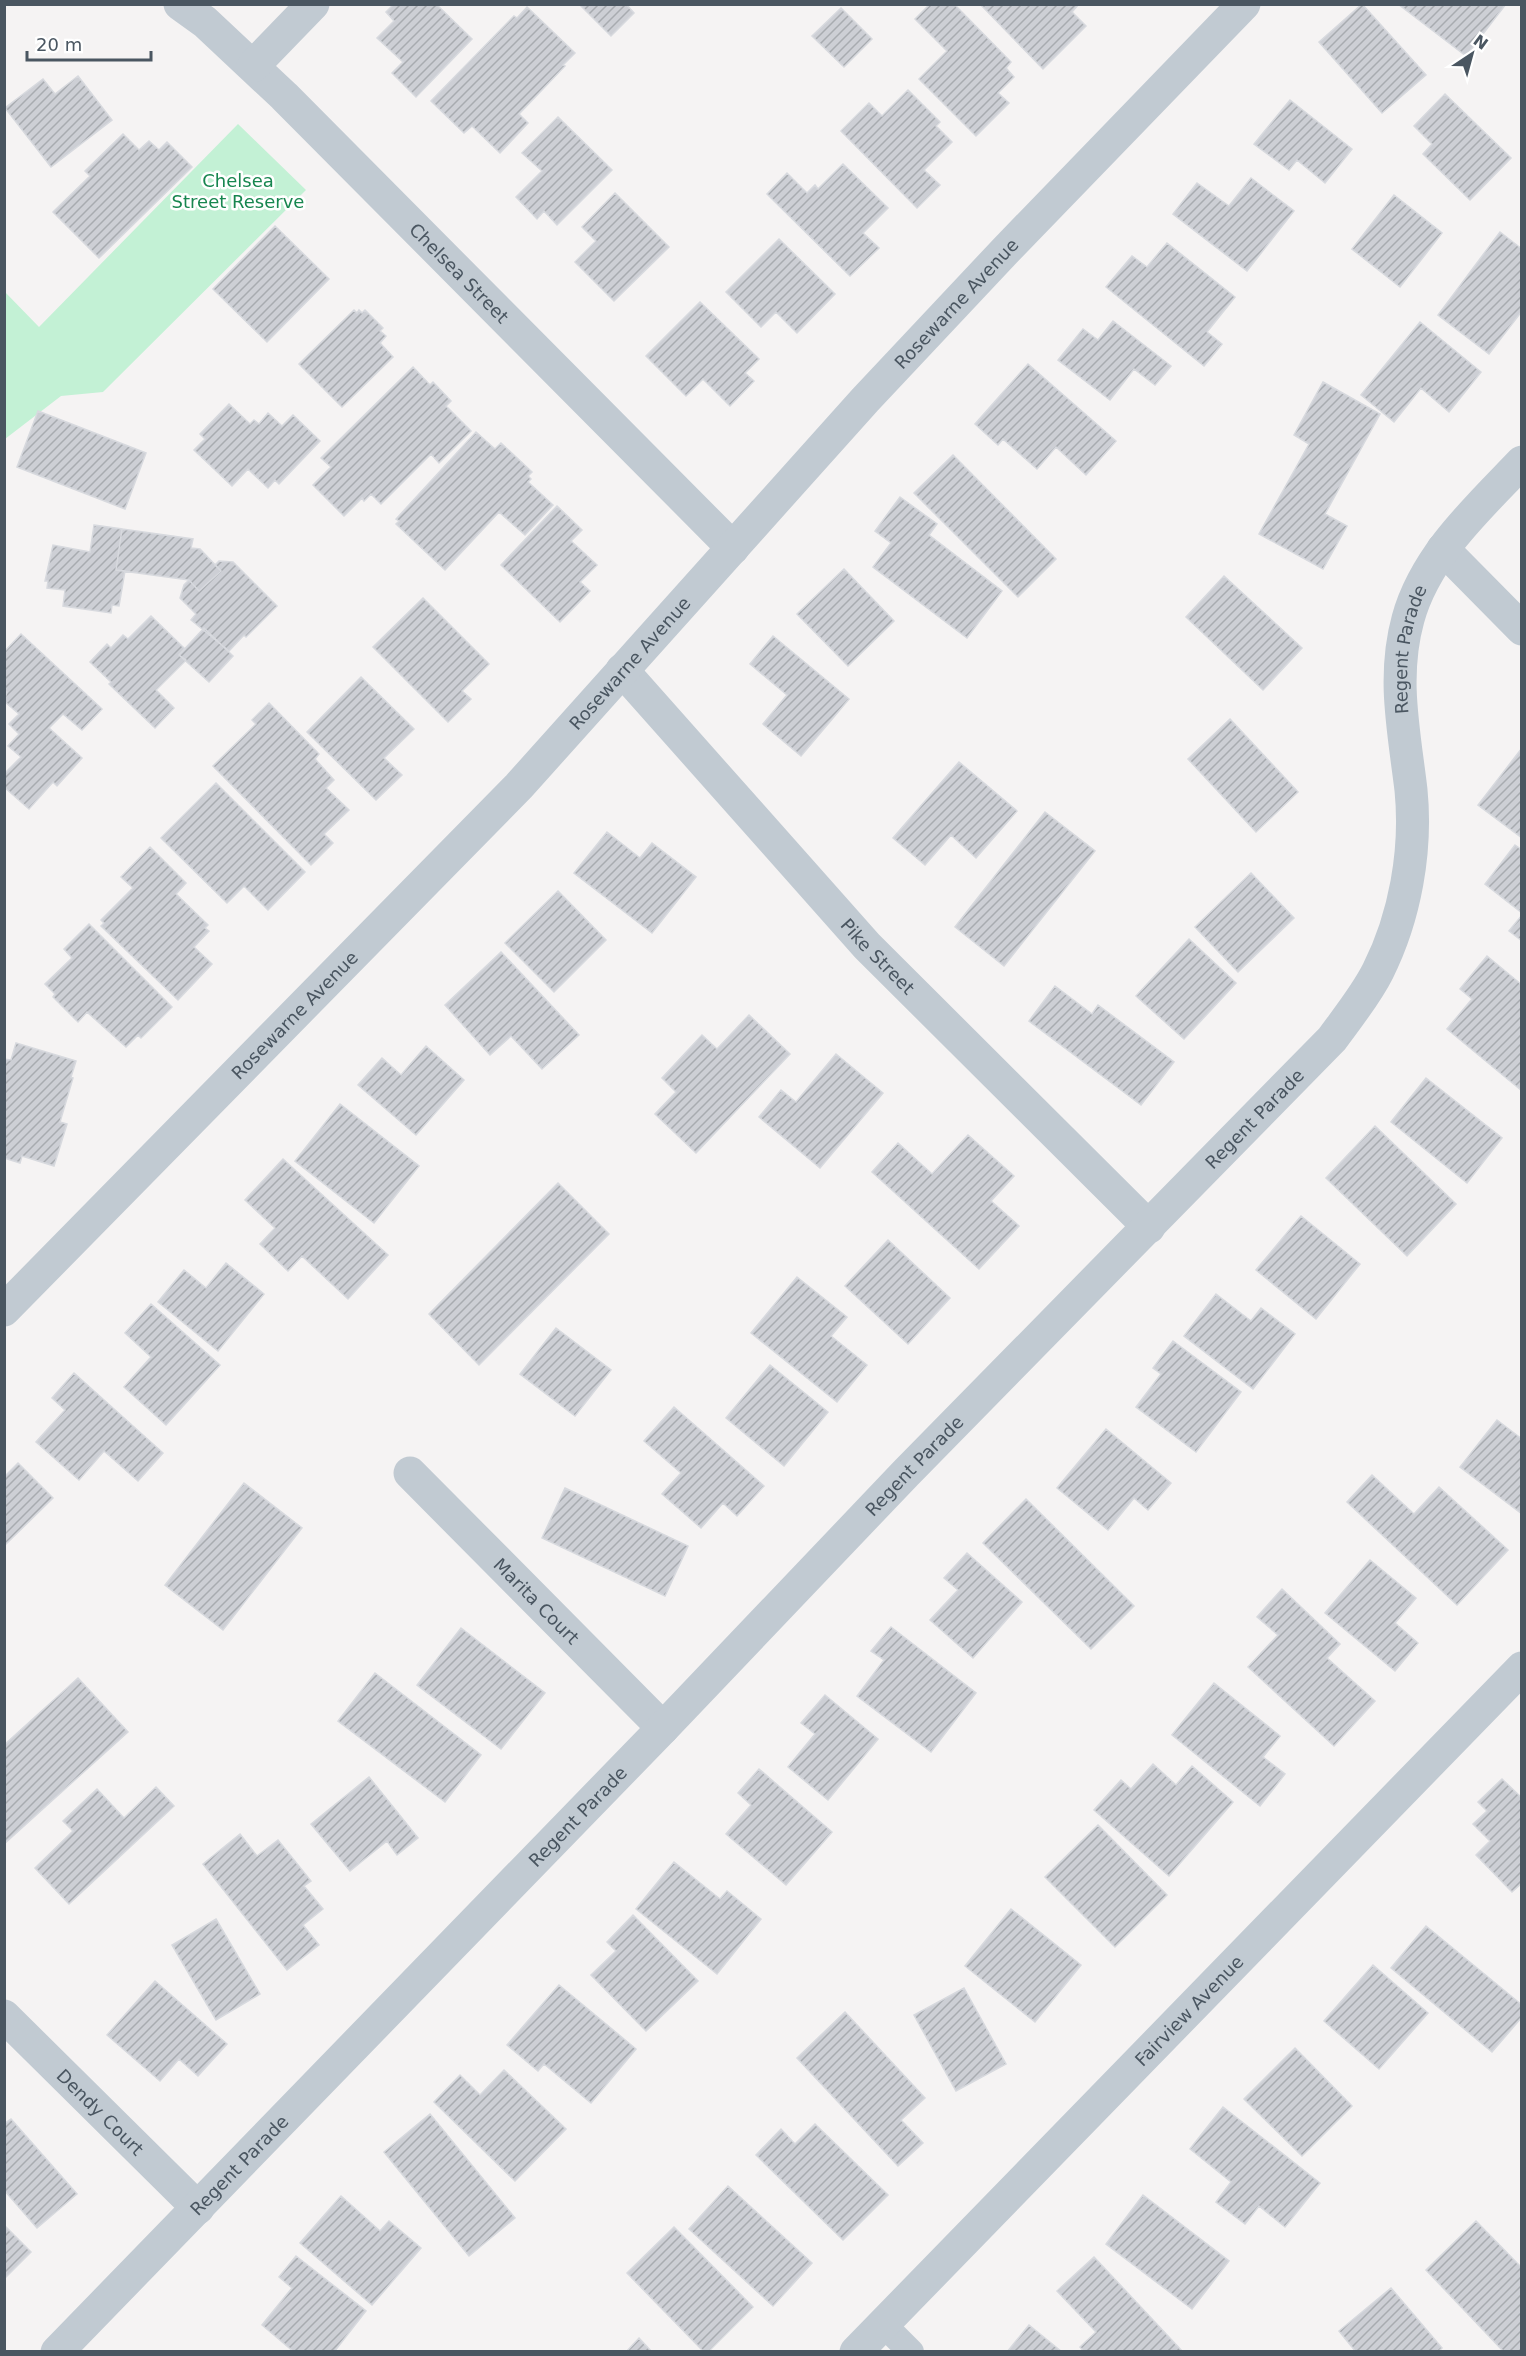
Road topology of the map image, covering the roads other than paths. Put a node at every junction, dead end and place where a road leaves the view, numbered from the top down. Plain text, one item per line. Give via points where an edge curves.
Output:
1 (180, 4) edge
2 (313, 4) edge
3 (1244, 4) edge
4 (253, 66) junction
5 (1521, 462) edge
6 (733, 548) junction
7 (1443, 549) junction
8 (1521, 629) edge
9 (622, 670) junction
10 (1149, 1227) junction
11 (7, 1305) edge
12 (410, 1473) dead end
13 (1521, 1668) edge
14 (663, 1728) junction
15 (4, 2016) edge
16 (198, 2208) junction
17 (883, 2324) junction
18 (57, 2352) edge
19 (856, 2352) edge
20 (910, 2352) edge

1 - 4 street, Chelsea Street
2 - 4 street
3 - 6 street, Rosewarne Avenue via 865,400
4 - 6 street, Chelsea Street
5 - 7 street, Regent Parade
6 - 9 street, Rosewarne Avenue
7 - 8 street
7 - 10 street, Regent Parade via 1422,583 1408,617 1401,652 1399,687 1411,794 1411,849 1405,892 1378,972 1332,1039
9 - 10 street, Pike Street via 867,946
9 - 11 street, Rosewarne Avenue via 519,786
10 - 14 street, Regent Parade via 906,1473
12 - 14 street, Marita Court
13 - 17 street, Fairview Avenue
14 - 16 street, Regent Parade
15 - 16 street, Dendy Court
16 - 18 street, Regent Parade
17 - 19 street, Fairview Avenue
17 - 20 lane

